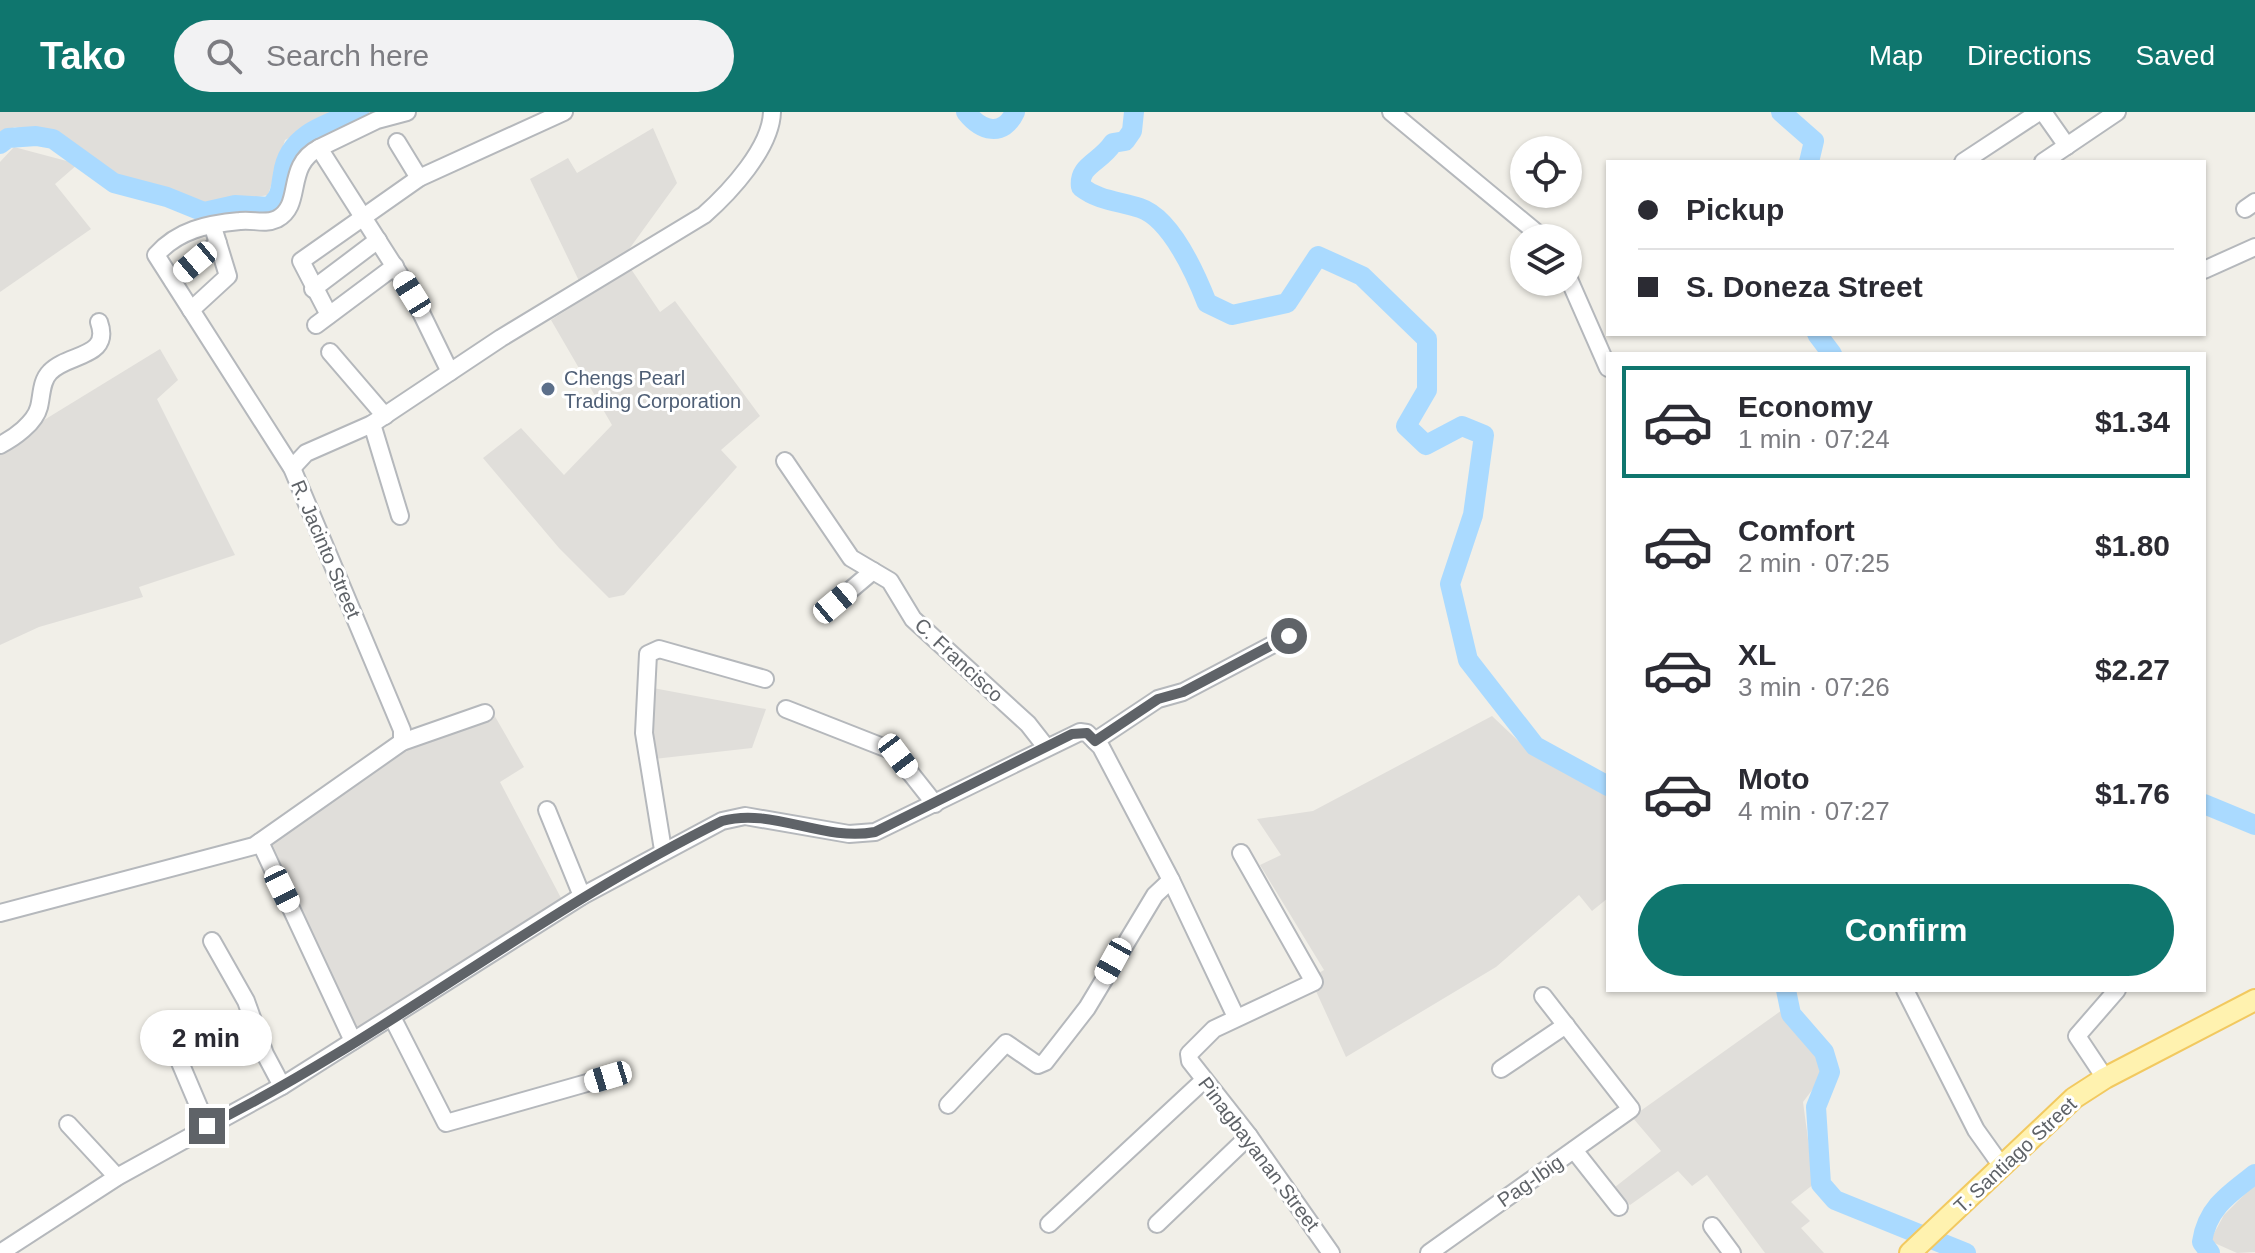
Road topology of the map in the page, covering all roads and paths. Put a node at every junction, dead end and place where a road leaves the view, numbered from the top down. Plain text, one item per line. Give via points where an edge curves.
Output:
1 (407, 112) edge
2 (563, 112) edge
3 (772, 112) edge
4 (1391, 112) edge
5 (2041, 112) edge
6 (2117, 112) edge
7 (397, 142) dead end
8 (2067, 146) junction
9 (319, 148) junction
10 (1966, 160) edge
11 (2046, 160) edge
12 (419, 178) junction
13 (363, 217) junction
14 (1526, 224) edge
15 (215, 235) junction
16 (378, 240) junction
17 (2255, 247) edge
18 (395, 266) junction
19 (2206, 269) edge
20 (173, 281) junction
21 (313, 289) junction
22 (1576, 296) edge
23 (191, 310) junction
24 (99, 322) dead end
25 (330, 352) dead end
26 (1606, 363) edge
27 (450, 372) junction
28 (379, 420) junction
29 (0, 445) edge
30 (785, 461) dead end
31 (292, 468) junction
32 (400, 516) dead end
33 (873, 571) junction
34 (835, 603) dead end
35 (1289, 636) dead end
36 (765, 679) dead end
37 (786, 709) dead end
38 (485, 713) dead end
39 (1095, 741) junction
40 (402, 742) junction
41 (1046, 747) junction
42 (935, 804) junction
43 (547, 810) dead end
44 (260, 842) junction
45 (663, 850) junction
46 (1241, 853) dead end
47 (1171, 880) junction
48 (582, 896) junction
49 (0, 913) edge
50 (212, 941) dead end
51 (1906, 992) edge
52 (2115, 992) edge
53 (1543, 996) dead end
54 (2255, 1000) edge
55 (392, 1017) junction
56 (1236, 1017) junction
57 (1566, 1025) junction
58 (353, 1041) junction
59 (176, 1053) dead end
60 (1501, 1069) dead end
61 (608, 1077) dead end
62 (2105, 1078) junction
63 (1204, 1080) junction
64 (282, 1086) junction
65 (948, 1105) dead end
66 (68, 1124) dead end
67 (207, 1126) junction
68 (1249, 1136) junction
69 (1574, 1150) junction
70 (2001, 1165) junction
71 (117, 1177) junction
72 (1619, 1207) dead end
73 (1049, 1224) dead end
74 (1157, 1224) dead end
75 (1712, 1226) dead end
76 (1911, 1252) edge
77 (0, 1253) edge
78 (1331, 1253) edge
79 (1429, 1253) edge
80 (1732, 1253) edge

1 - 9 street
2 - 12 street
3 - 27 street, R. Jacinto Street via 747,169 732,191 704,215
4 - 14 street
5 - 8 street
5 - 10 street
6 - 8 street
7 - 12 street
8 - 11 street
9 - 13 street
9 - 15 street via 305,155 298,167 292,201 281,217 241,220
12 - 13 street
13 - 16 street
13 - 21 street via 301,261
15 - 20 street
15 - 20 street via 178,234 156,255
15 - 23 street via 228,276
16 - 18 street
16 - 21 street
17 - 19 street
18 - 21 street via 323,320
18 - 27 street
20 - 23 street
22 - 26 street
23 - 31 street
24 - 29 street via 100,344 49,372 39,410
25 - 28 street
27 - 28 street, R. Jacinto Street
28 - 31 street, R. Jacinto Street via 321,444
28 - 32 street
30 - 33 street, C. Francisco via 845,551
31 - 40 street, R. Jacinto Street via 402,730
33 - 34 street
33 - 41 street, C. Francisco via 890,581 923,630 1028,724
35 - 39 street via 1183,692 1158,699
36 - 45 street via 659,649 648,654 644,733
37 - 42 street via 893,751
38 - 40 street
39 - 41 street via 1080,732
39 - 47 street
40 - 44 street
41 - 42 street
42 - 45 street via 864,834 738,817
43 - 48 street
44 - 49 street
44 - 58 street
45 - 48 street
46 - 56 street via 1314,982
47 - 56 street
47 - 65 street via 1155,895 1087,1008 1045,1062 1029,1062 1006,1043
48 - 55 street
50 - 64 street via 246,1001
51 - 70 street via 1976,1130
52 - 62 street via 2077,1036
53 - 57 street
54 - 62 main road, T. Santiago Street
55 - 58 street
55 - 61 street via 446,1123
56 - 63 street, Pinagbayanan Street via 1214,1029 1189,1054
57 - 60 street
57 - 69 street, Pag-Ibig via 1631,1109
58 - 64 street
59 - 67 street
62 - 70 main road, T. Santiago Street via 2074,1098
63 - 68 street, Pinagbayanan Street
63 - 73 street
64 - 67 street
66 - 71 street
67 - 71 street
68 - 74 street
68 - 78 street, Pinagbayanan Street
69 - 72 street
69 - 79 street, Pag-Ibig
70 - 76 main road, T. Santiago Street
71 - 77 street
75 - 80 street

